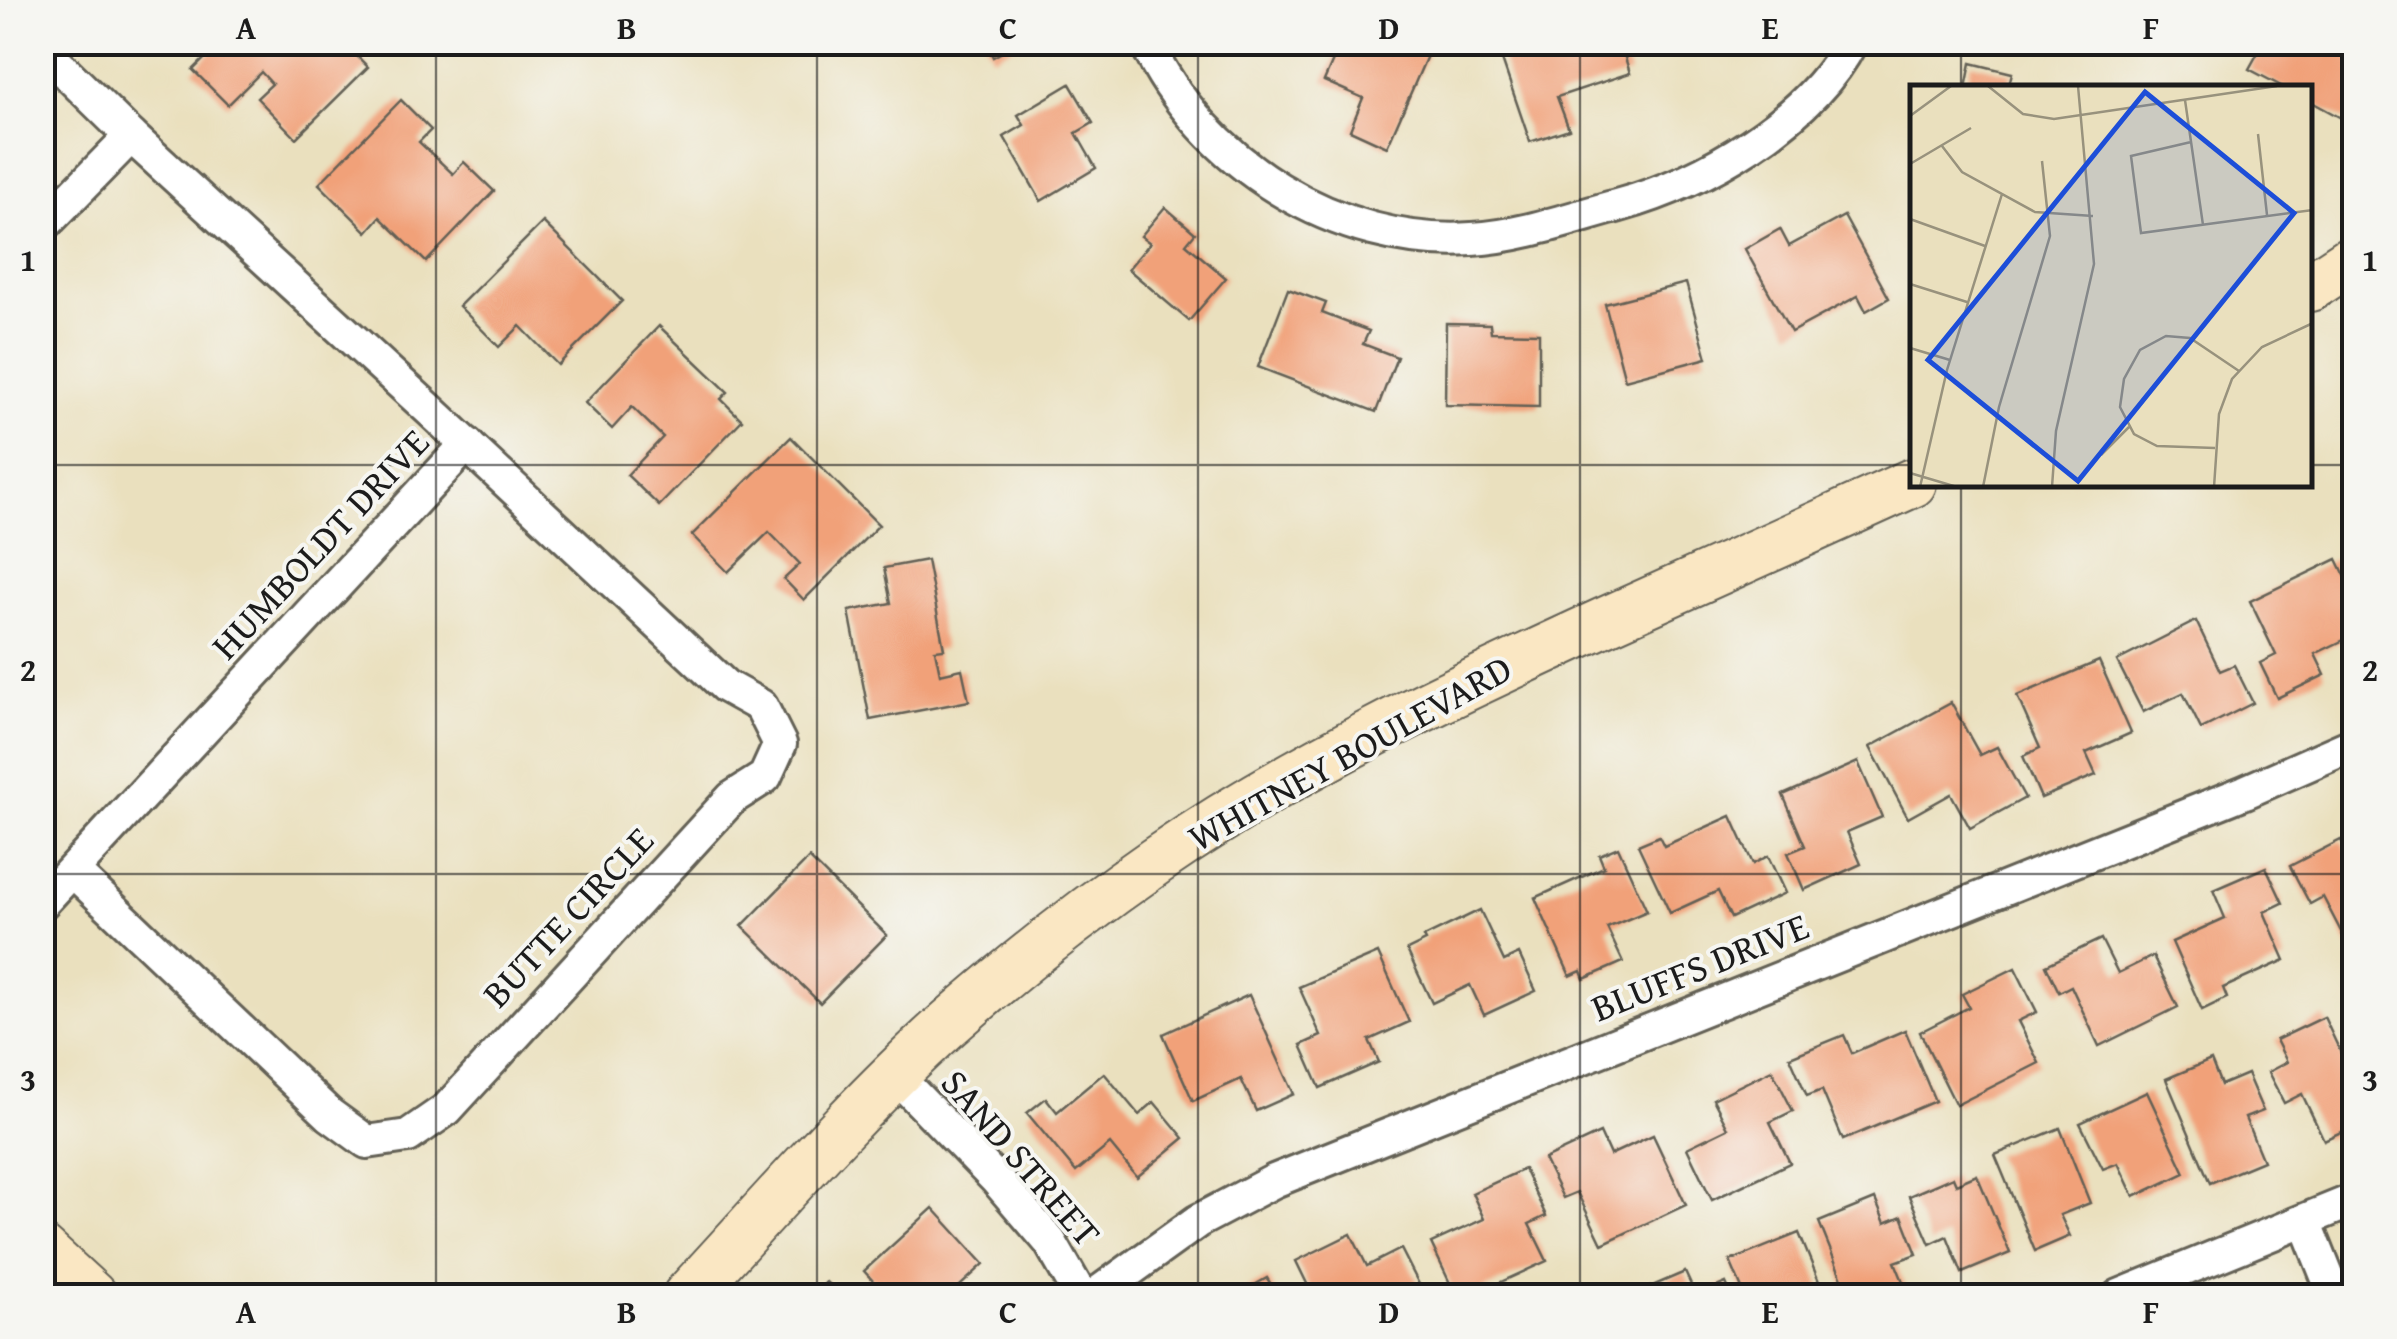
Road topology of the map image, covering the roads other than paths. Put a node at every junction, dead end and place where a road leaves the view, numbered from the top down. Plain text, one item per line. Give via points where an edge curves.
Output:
1 (1146, 42) edge
2 (1851, 42) edge
3 (42, 48) edge
4 (131, 136) junction
5 (42, 228) edge
6 (2354, 258) edge
7 (2312, 287) edge
8 (467, 444) junction
9 (1910, 484) edge
10 (2354, 744) edge
11 (73, 871) junction
12 (42, 904) edge
13 (895, 1075) junction
14 (2354, 1200) edge
15 (2305, 1221) junction
16 (42, 1250) edge
17 (92, 1296) edge
18 (686, 1296) edge
19 (1082, 1296) edge
20 (1094, 1296) edge
21 (2118, 1296) edge
22 (2335, 1296) edge

1 - 2 street via 1189,109 1266,181 1365,228 1472,240 1644,198 1735,157 1814,92
3 - 4 street, HUMBOLDT DRIVE
4 - 5 street
4 - 8 street, HUMBOLDT DRIVE
6 - 7 street
8 - 11 street, HUMBOLDT DRIVE
8 - 11 street, BUTTE CIRCLE via 726,686 762,706 780,744 765,777 732,798 446,1109 408,1136 367,1142 330,1115
9 - 13 street, WHITNEY BOULEVARD via 1488,675 1232,811 997,982
10 - 20 street, BLUFFS DRIVE via 1274,1180 1198,1221
11 - 12 street, HUMBOLDT DRIVE
13 - 18 street, WHITNEY BOULEVARD
13 - 19 street, SAND STREET via 1050,1242
14 - 15 street
15 - 21 street
15 - 22 street
16 - 17 street

